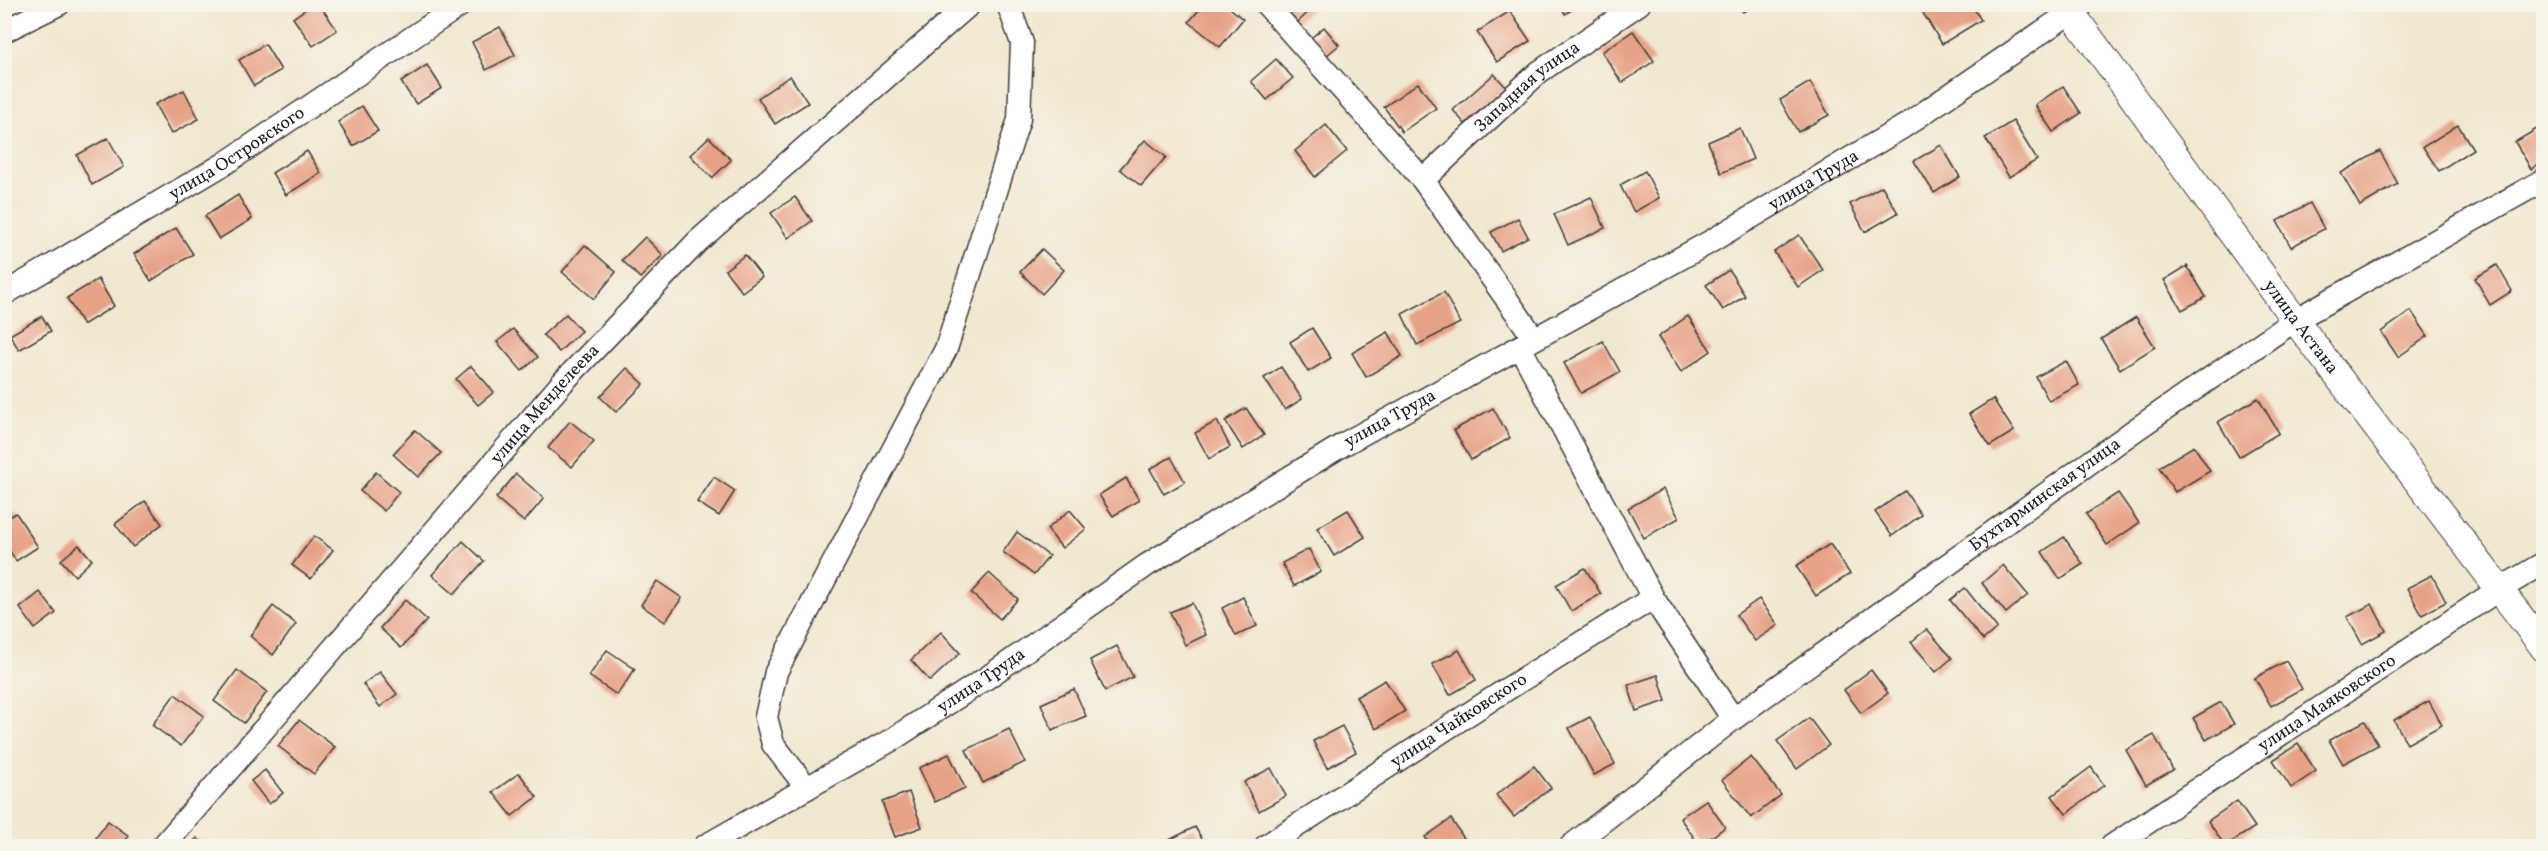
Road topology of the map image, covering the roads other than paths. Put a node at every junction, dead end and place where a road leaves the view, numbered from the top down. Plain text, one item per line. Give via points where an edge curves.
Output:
1 (59, 4) edge
2 (462, 4) edge
3 (970, 4) edge
4 (1008, 4) edge
5 (1266, 4) edge
6 (1639, 4) edge
7 (2073, 8) edge
8 (4, 31) edge
9 (1423, 180) junction
10 (2544, 180) edge
11 (4, 294) edge
12 (2295, 320) junction
13 (1527, 342) junction
14 (2544, 563) edge
15 (2498, 590) junction
16 (1653, 598) junction
17 (2544, 648) edge
18 (1733, 719) junction
19 (807, 788) junction
20 (163, 846) edge
21 (705, 846) edge
22 (1266, 846) edge
23 (1571, 846) edge
24 (2112, 846) edge

1 - 8 street
2 - 11 street, улица Островского via 224,164
3 - 20 street, улица Менделеева via 690,249 563,382
4 - 19 street via 1022,43 1019,119 946,349 776,672 766,717 773,744
5 - 9 street
6 - 9 street, Западная улица via 1539,72
7 - 12 street, улица Астана
7 - 13 street, улица Труда via 1893,133 1708,243
9 - 13 street
10 - 12 street, Бухтарминская улица
12 - 15 street, улица Астана
12 - 18 street, Бухтарминская улица
13 - 16 street
13 - 19 street, улица Труда via 1344,444 1147,565 979,683
14 - 15 street, улица Маяковского
15 - 17 street, улица Астана
15 - 24 street, улица Маяковского
16 - 18 street
16 - 22 street, улица Чайковского
18 - 23 street, Бухтарминская улица
19 - 21 street, улица Труда

